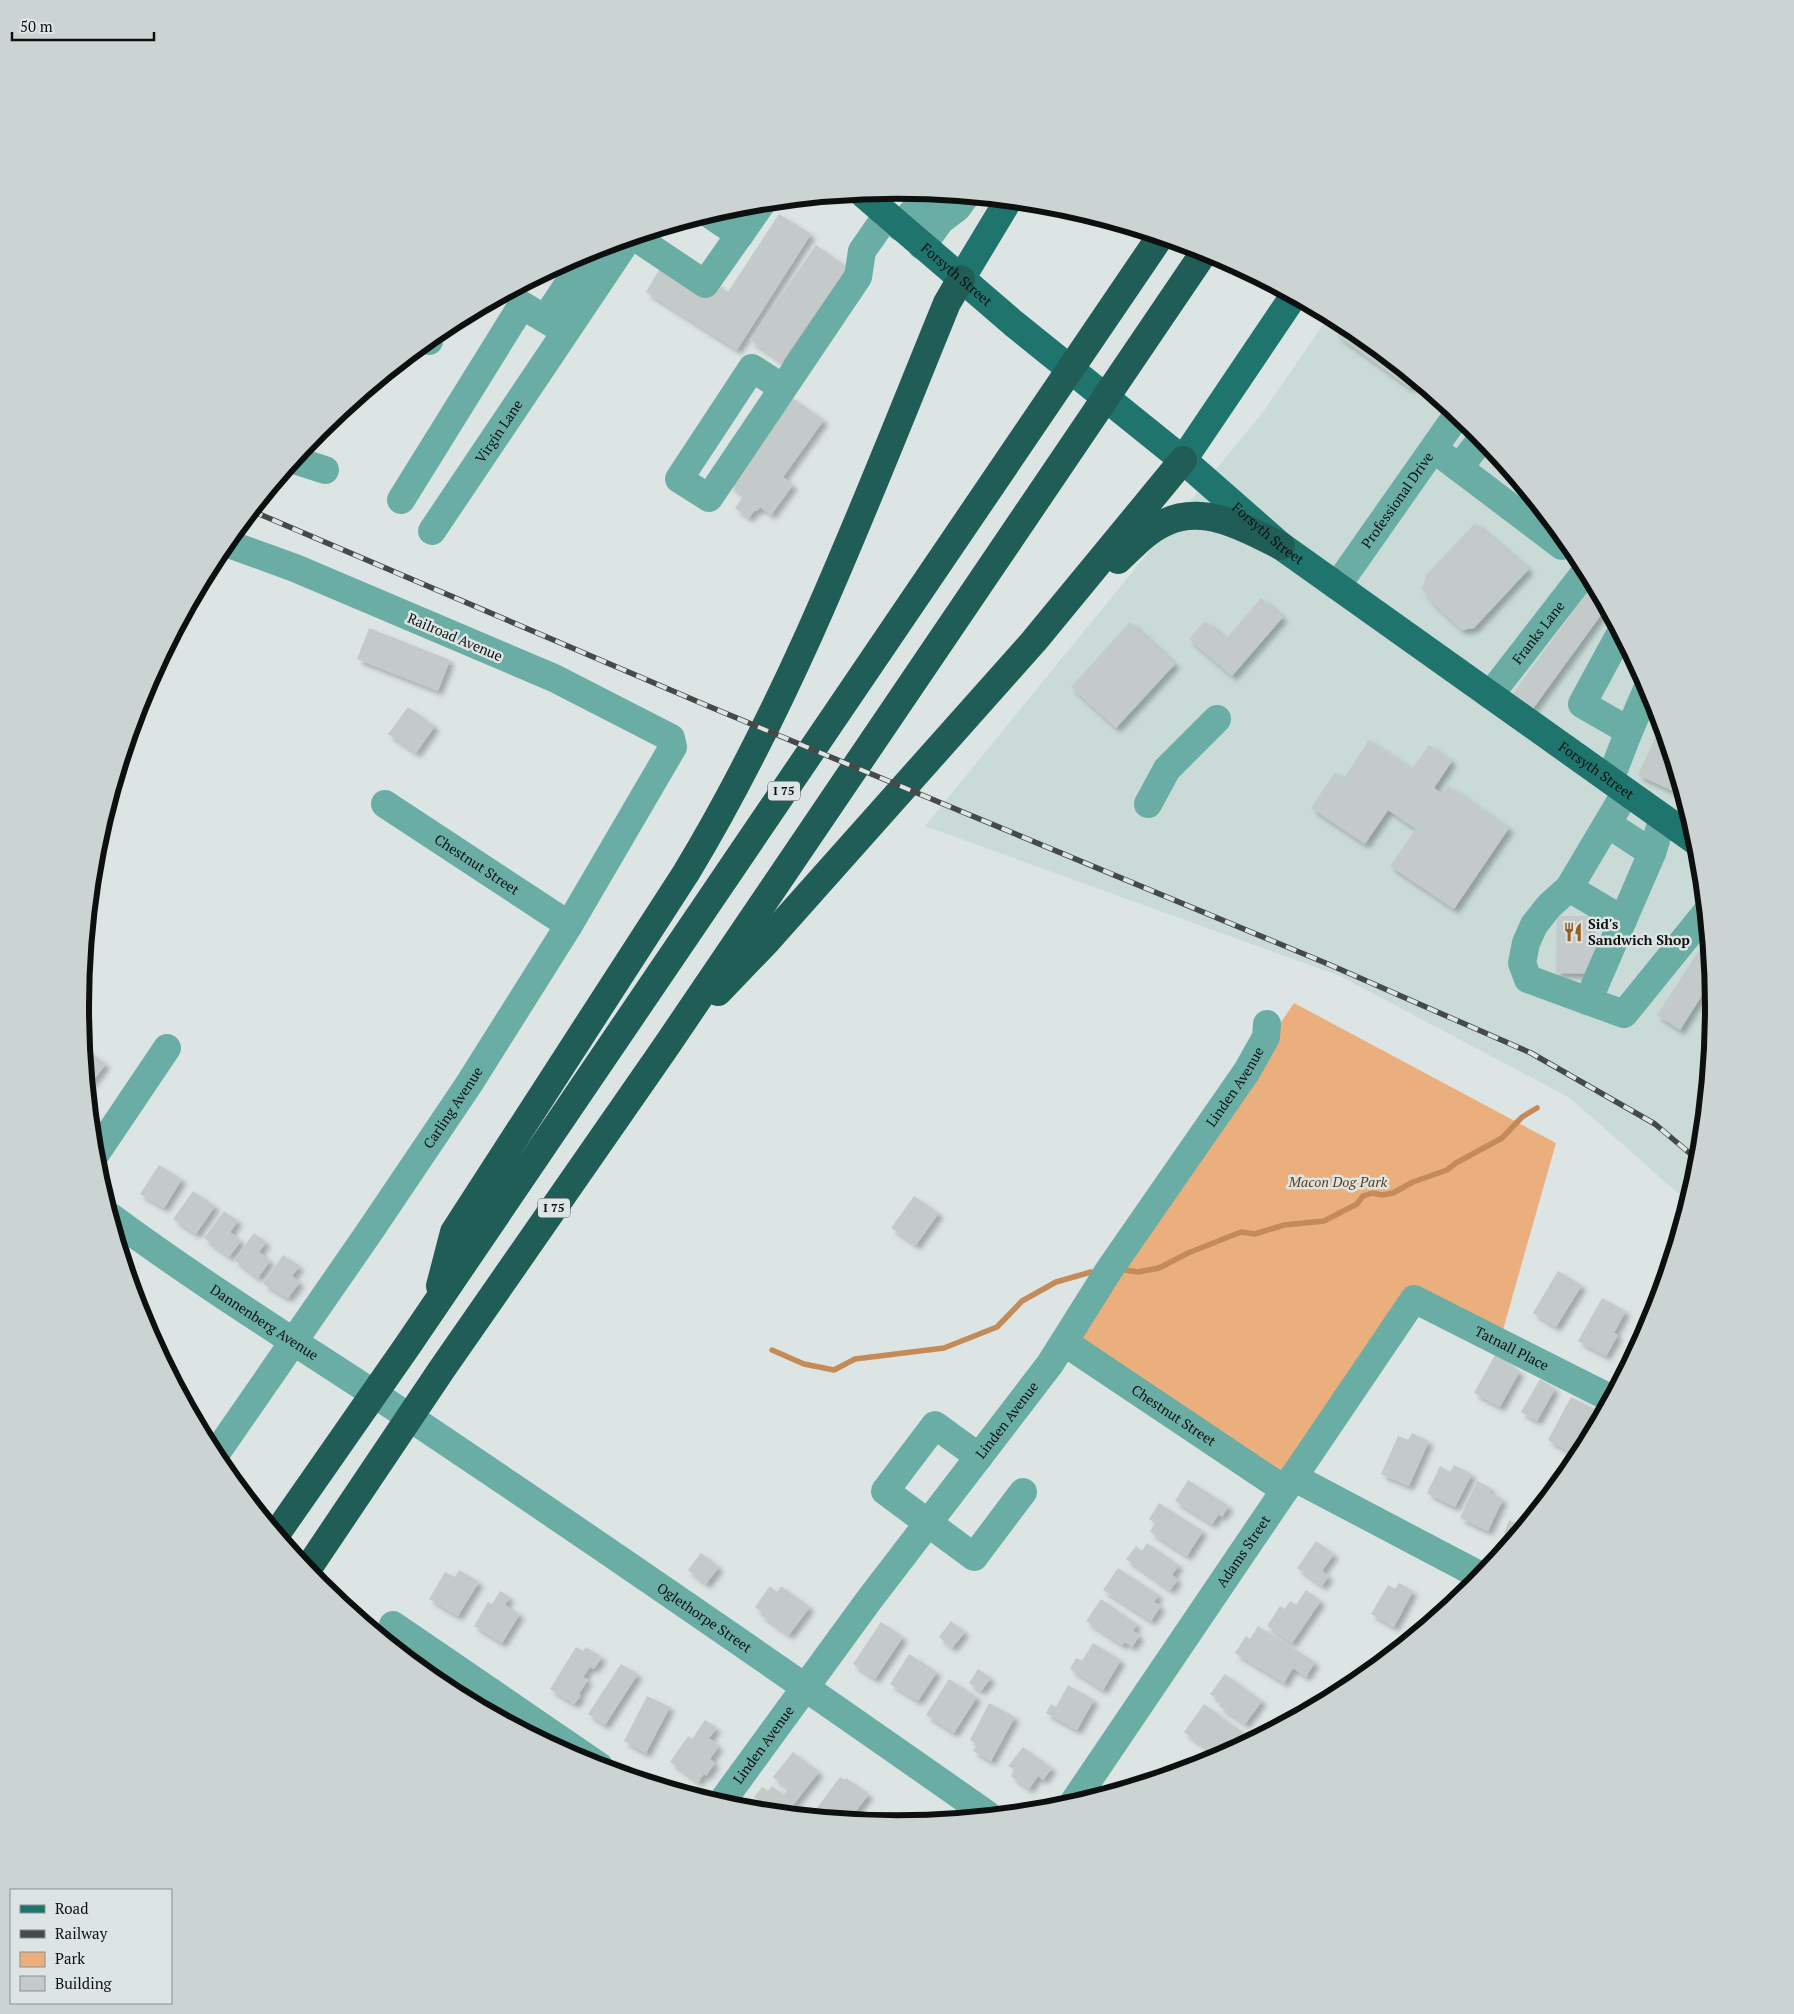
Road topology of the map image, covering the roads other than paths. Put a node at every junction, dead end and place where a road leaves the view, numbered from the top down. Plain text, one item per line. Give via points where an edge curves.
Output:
1 (869, 200) edge
2 (930, 200) edge
3 (962, 201) edge
4 (1005, 206) edge
5 (756, 211) edge
6 (717, 219) edge
7 (894, 221) junction
8 (740, 235) junction
9 (641, 241) edge
10 (1157, 242) edge
11 (922, 246) junction
12 (621, 248) edge
13 (1200, 258) edge
14 (586, 261) edge
15 (961, 279) junction
16 (1290, 301) edge
17 (556, 326) junction
18 (783, 388) dead end
19 (1453, 420) edge
20 (1477, 444) edge
21 (1434, 449) junction
22 (1183, 460) junction
23 (300, 462) edge
24 (1460, 468) junction
25 (325, 470) dead end
26 (401, 500) dead end
27 (432, 531) dead end
28 (1558, 543) edge
29 (234, 545) edge
30 (1281, 546) junction
31 (1581, 577) edge
32 (1337, 586) junction
33 (1617, 640) edge
34 (1034, 641) junction
35 (1490, 695) junction
36 (1644, 697) edge
37 (1217, 719) dead end
38 (1630, 731) junction
39 (673, 747) joint
40 (1618, 786) junction
41 (385, 804) dead end
42 (1148, 804) dead end
43 (1664, 818) junction
44 (1608, 824) junction
45 (1686, 834) edge
46 (1652, 853) junction
47 (1569, 888) junction
48 (1623, 920) junction
49 (1700, 920) edge
50 (569, 926) junction
51 (1588, 1001) junction
52 (1267, 1024) dead end
53 (167, 1048) dead end
54 (665, 1048) junction
55 (101, 1146) edge
56 (118, 1222) edge
57 (1414, 1299) joint
58 (436, 1304) junction
59 (294, 1342) junction
60 (1064, 1342) junction
61 (1605, 1396) edge
62 (419, 1424) joint
63 (220, 1447) edge
64 (979, 1457) junction
65 (1289, 1484) junction
66 (1023, 1492) dead end
67 (928, 1523) junction
68 (280, 1529) edge
69 (311, 1564) edge
70 (1475, 1573) edge
71 (393, 1625) dead end
72 (806, 1687) junction
73 (568, 1745) edge
74 (1079, 1794) edge
75 (726, 1797) edge
76 (981, 1810) edge

1 - 7 main road, Forsyth Street
2 - 7 street
3 - 11 street via 940,221
4 - 15 main road
5 - 8 street
6 - 8 street
7 - 11 main road, Forsyth Street
7 - 18 street via 862,251 858,277
8 - 9 street via 705,284
10 - 58 highway, I 75
11 - 15 main road, Forsyth Street
12 - 17 street
13 - 54 highway, I 75
14 - 17 street
15 - 22 main road, Forsyth Street
15 - 58 highway via 947,303 819,611 759,742 686,874 454,1232
16 - 22 main road
17 - 26 street via 522,305
17 - 27 street, Virgin Lane
19 - 21 street, Professional Drive
20 - 24 street
21 - 24 street
21 - 32 street, Professional Drive
22 - 30 main road, Forsyth Street
22 - 34 highway
23 - 25 street
24 - 28 street
29 - 39 street, Railroad Avenue via 554,678 671,738
30 - 32 main road, Forsyth Street
30 - 34 highway via 1210,517 1181,517 1166,522 1138,541
31 - 35 street, Franks Lane
32 - 35 main road, Forsyth Street
33 - 38 street via 1582,704
34 - 54 highway via 767,941
35 - 40 main road, Forsyth Street
36 - 38 street
37 - 42 street via 1167,770
38 - 40 street
39 - 50 street, Carling Avenue
40 - 43 main road, Forsyth Street
40 - 44 street
41 - 50 street, Chestnut Street
43 - 45 main road, Forsyth Street
43 - 46 street
44 - 46 street
44 - 47 street
46 - 48 street
47 - 48 street
47 - 51 street via 1534,925 1522,963 1528,979
48 - 51 street
49 - 51 street via 1624,1014
50 - 59 street, Carling Avenue via 469,1084
52 - 60 street, Linden Avenue via 1266,1037 1247,1071
53 - 55 street
54 - 69 highway, I 75
56 - 59 street, Dannenberg Avenue
57 - 61 street, Tatnall Place
57 - 65 street, Adams Street
58 - 68 highway, I 75
59 - 62 street, Dannenberg Avenue
59 - 63 street, Carling Avenue
60 - 64 street, Linden Avenue
60 - 65 street, Chestnut Street
62 - 72 street, Oglethorpe Street
64 - 67 street, Linden Avenue
64 - 67 street via 935,1424 885,1491
65 - 70 street, Chestnut Street
65 - 74 street, Adams Street
66 - 67 street via 974,1557
67 - 72 street, Linden Avenue
71 - 73 street
72 - 75 street, Linden Avenue
72 - 76 street, Oglethorpe Street

